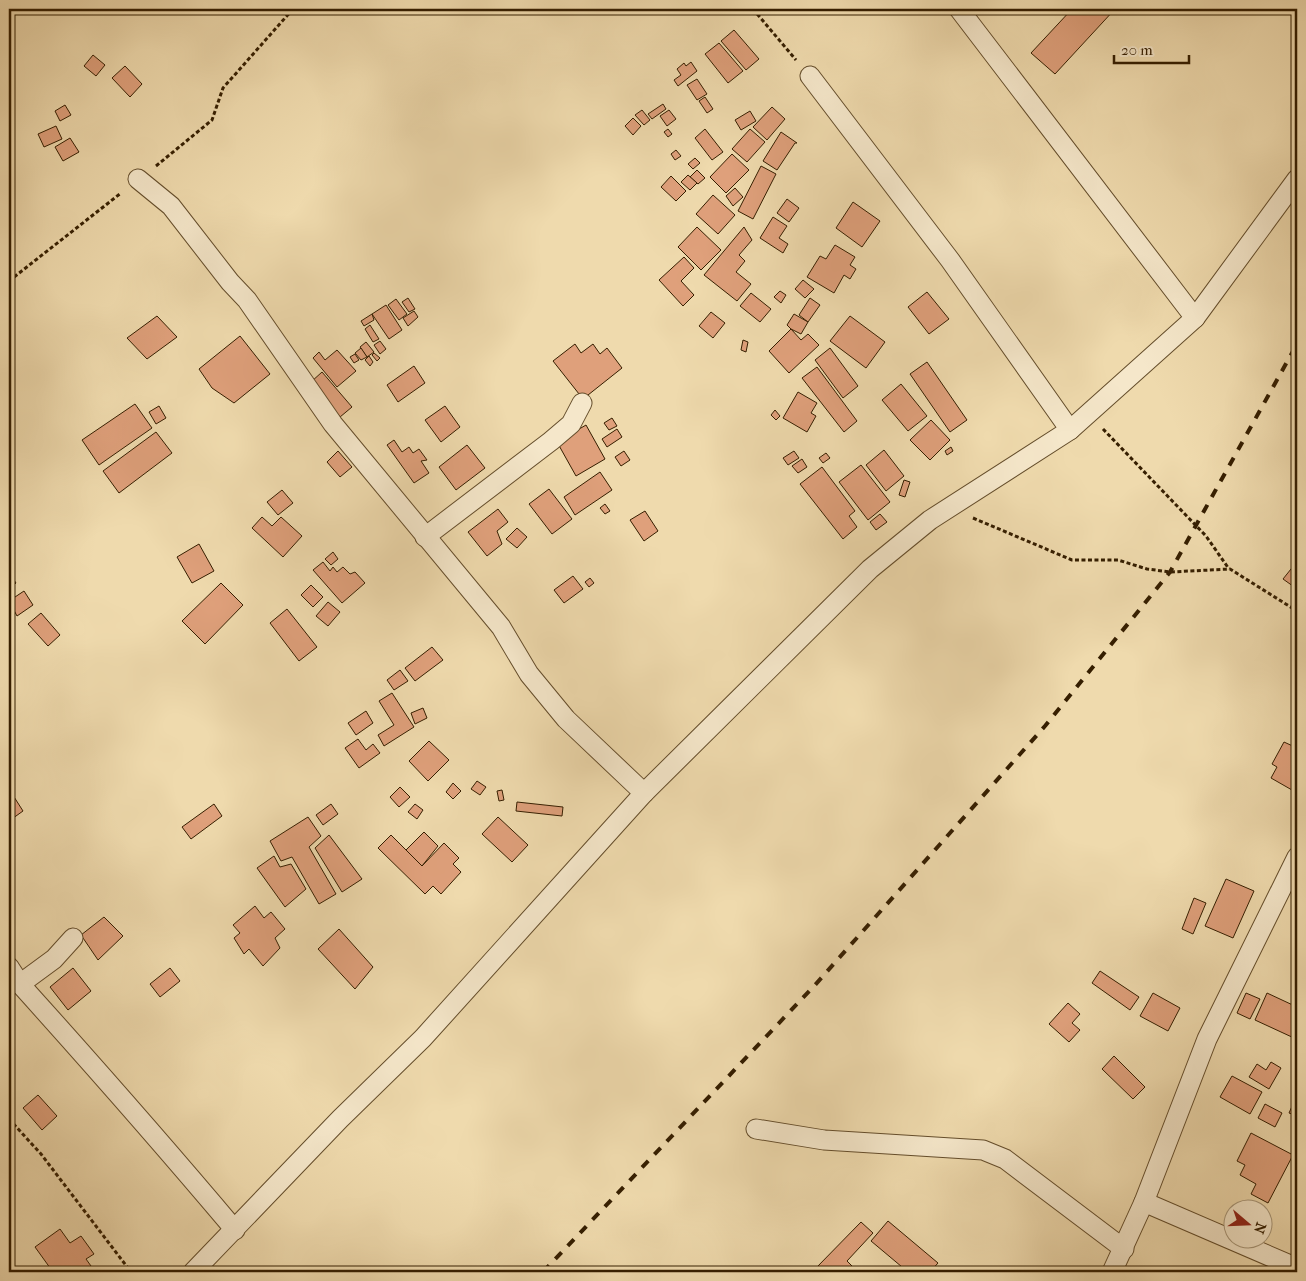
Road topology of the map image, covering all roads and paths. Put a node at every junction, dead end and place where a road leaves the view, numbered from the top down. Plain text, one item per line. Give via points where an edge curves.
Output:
1 (293, 9) edge
2 (753, 9) edge
3 (959, 9) edge
4 (810, 76) joint
5 (1297, 179) edge
6 (138, 180) junction
7 (9, 281) edge
8 (1195, 318) junction
9 (582, 404) dead end
10 (1089, 414) junction
11 (1070, 430) junction
12 (950, 508) junction
13 (425, 537) junction
14 (1230, 569) junction
15 (1297, 611) edge
16 (644, 793) junction
17 (1297, 857) edge
18 (73, 938) dead end
19 (9, 966) edge
20 (20, 984) junction
21 (9, 1119) edge
22 (756, 1129) dead end
23 (1144, 1202) junction
24 (235, 1230) junction
25 (1124, 1249) junction
26 (1297, 1268) edge
27 (130, 1272) edge
28 (193, 1272) edge
29 (1112, 1272) edge

1 - 6 path via 223,88 212,120
2 - 4 path
3 - 8 street
4 - 11 street via 950,260
5 - 8 street
6 - 7 path
6 - 13 street via 171,206 247,300 333,424
8 - 10 street
9 - 13 street via 571,424 552,441
10 - 11 street
10 - 14 path via 1206,536
11 - 12 street
12 - 14 path via 1072,560 1118,560 1170,572
12 - 16 street via 930,520 870,569
13 - 16 street via 501,627 529,674 566,719
14 - 15 path
16 - 24 street via 423,1038 340,1119
17 - 23 street via 1207,1039
18 - 20 street via 54,958
19 - 20 street
20 - 24 street
21 - 27 path via 41,1154
22 - 25 street via 824,1140 983,1150 1005,1159
23 - 25 street
23 - 26 street
24 - 28 street
25 - 29 street

